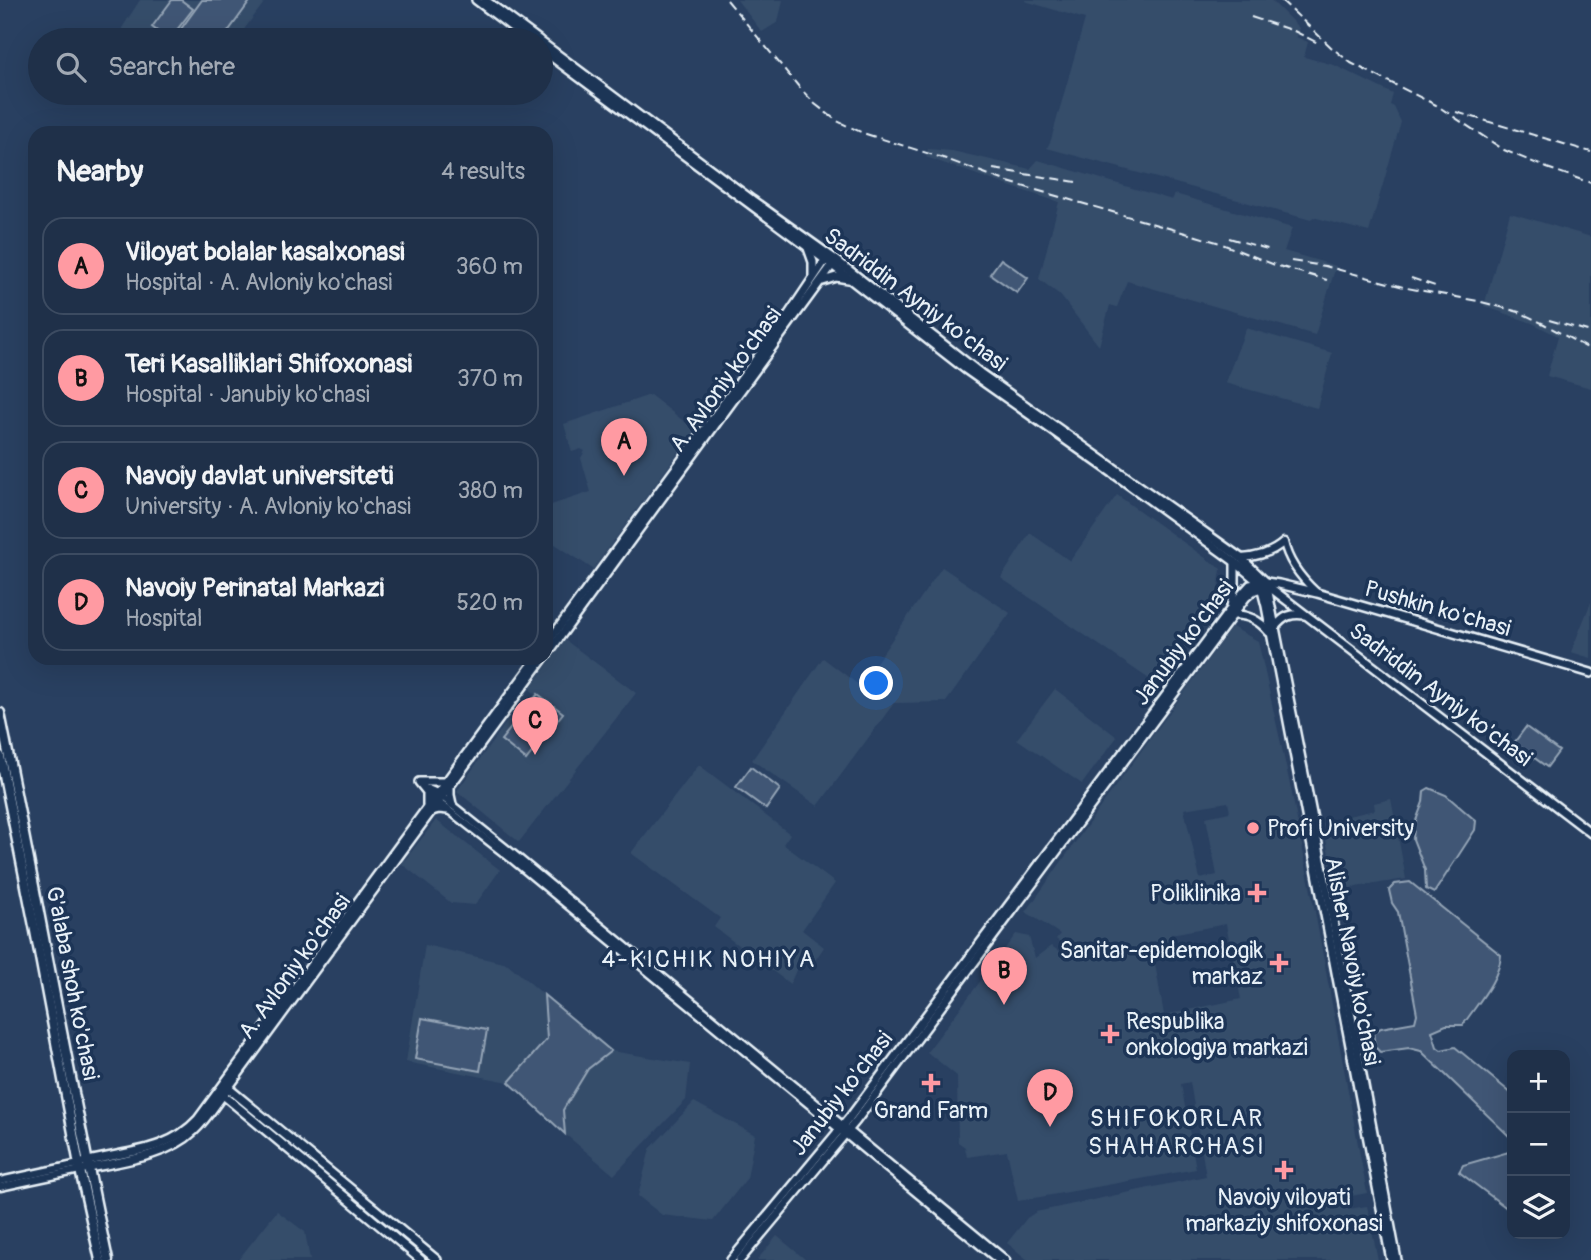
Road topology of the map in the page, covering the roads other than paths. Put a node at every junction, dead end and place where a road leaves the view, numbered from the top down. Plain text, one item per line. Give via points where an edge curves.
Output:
1 (476, 0) edge
2 (485, 0) edge
3 (513, 28) edge
4 (523, 28) edge
5 (553, 51) edge
6 (553, 58) edge
7 (808, 248) junction
8 (830, 260) junction
9 (849, 279) junction
10 (816, 281) junction
11 (1238, 560) junction
12 (1267, 586) junction
13 (1317, 593) junction
14 (1231, 612) junction
15 (1305, 615) junction
16 (1273, 631) junction
17 (553, 635) edge
18 (553, 646) edge
19 (532, 665) edge
20 (539, 665) edge
21 (1591, 673) edge
22 (0, 713) edge
23 (0, 756) edge
24 (448, 784) junction
25 (438, 797) junction
26 (450, 807) junction
27 (429, 809) junction
28 (1591, 833) edge
29 (226, 1086) junction
30 (220, 1094) junction
31 (844, 1130) junction
32 (83, 1166) junction
33 (0, 1181) edge
34 (0, 1187) edge
35 (100, 1260) edge
36 (108, 1260) edge
37 (421, 1260) edge
38 (437, 1260) edge
39 (731, 1260) edge
40 (740, 1260) edge
41 (998, 1260) edge
42 (1006, 1260) edge
43 (1391, 1260) edge
44 (1397, 1260) edge

1 - 3 main road
2 - 4 main road, Sadriddin Ayniy ko'chasi
5 - 8 main road, Sadriddin Ayniy ko'chasi
6 - 7 main road, Sadriddin Ayniy ko'chasi
7 - 8 main road, Sadriddin Ayniy ko'chasi
7 - 10 main road
8 - 9 main road, Sadriddin Ayniy ko'chasi
8 - 10 main road, A. Avloniy ko'chasi
8 - 11 main road, Sadriddin Ayniy ko'chasi
9 - 10 main road
9 - 11 main road, Sadriddin Ayniy ko'chasi via 965,369
10 - 17 main road, A. Avloniy ko'chasi
10 - 18 main road, A. Avloniy ko'chasi
11 - 12 main road, Sadriddin Ayniy ko'chasi
11 - 13 street via 1267,553 1284,542 1290,561
11 - 14 main road
12 - 13 main road, Pushkin ko'chasi
12 - 14 main road, Janubiy ko'chasi via 1254,591
12 - 15 main road, Sadriddin Ayniy ko'chasi
12 - 16 main road, Alisher Navoiy ko'chasi
13 - 21 main road, Pushkin ko'chasi
14 - 16 main road
14 - 31 main road, Janubiy ko'chasi
15 - 16 main road via 1289,615
15 - 28 main road, Sadriddin Ayniy ko'chasi
16 - 43 main road, Alisher Navoiy ko'chasi
16 - 44 main road, Alisher Navoiy ko'chasi
19 - 24 main road, A. Avloniy ko'chasi
20 - 24 main road, A. Avloniy ko'chasi
22 - 32 main road, G'alaba shoh ko'chasi
23 - 32 main road, G'alaba shoh ko'chasi
24 - 25 main road, A. Avloniy ko'chasi
24 - 26 main road
24 - 27 main road via 419,782 427,793
25 - 26 street
25 - 27 main road, A. Avloniy ko'chasi
26 - 27 main road
26 - 31 street
27 - 29 main road, A. Avloniy ko'chasi
29 - 30 main road, A. Avloniy ko'chasi
29 - 38 main road
30 - 32 main road, A. Avloniy ko'chasi via 196,1129 171,1147
30 - 37 main road
31 - 39 main road, Janubiy ko'chasi
31 - 40 main road, Janubiy ko'chasi
31 - 41 street
31 - 42 street
32 - 33 street, A. Avloniy ko'chasi
32 - 34 street, A. Avloniy ko'chasi
32 - 35 main road, G'alaba shoh ko'chasi
32 - 36 main road, G'alaba shoh ko'chasi

